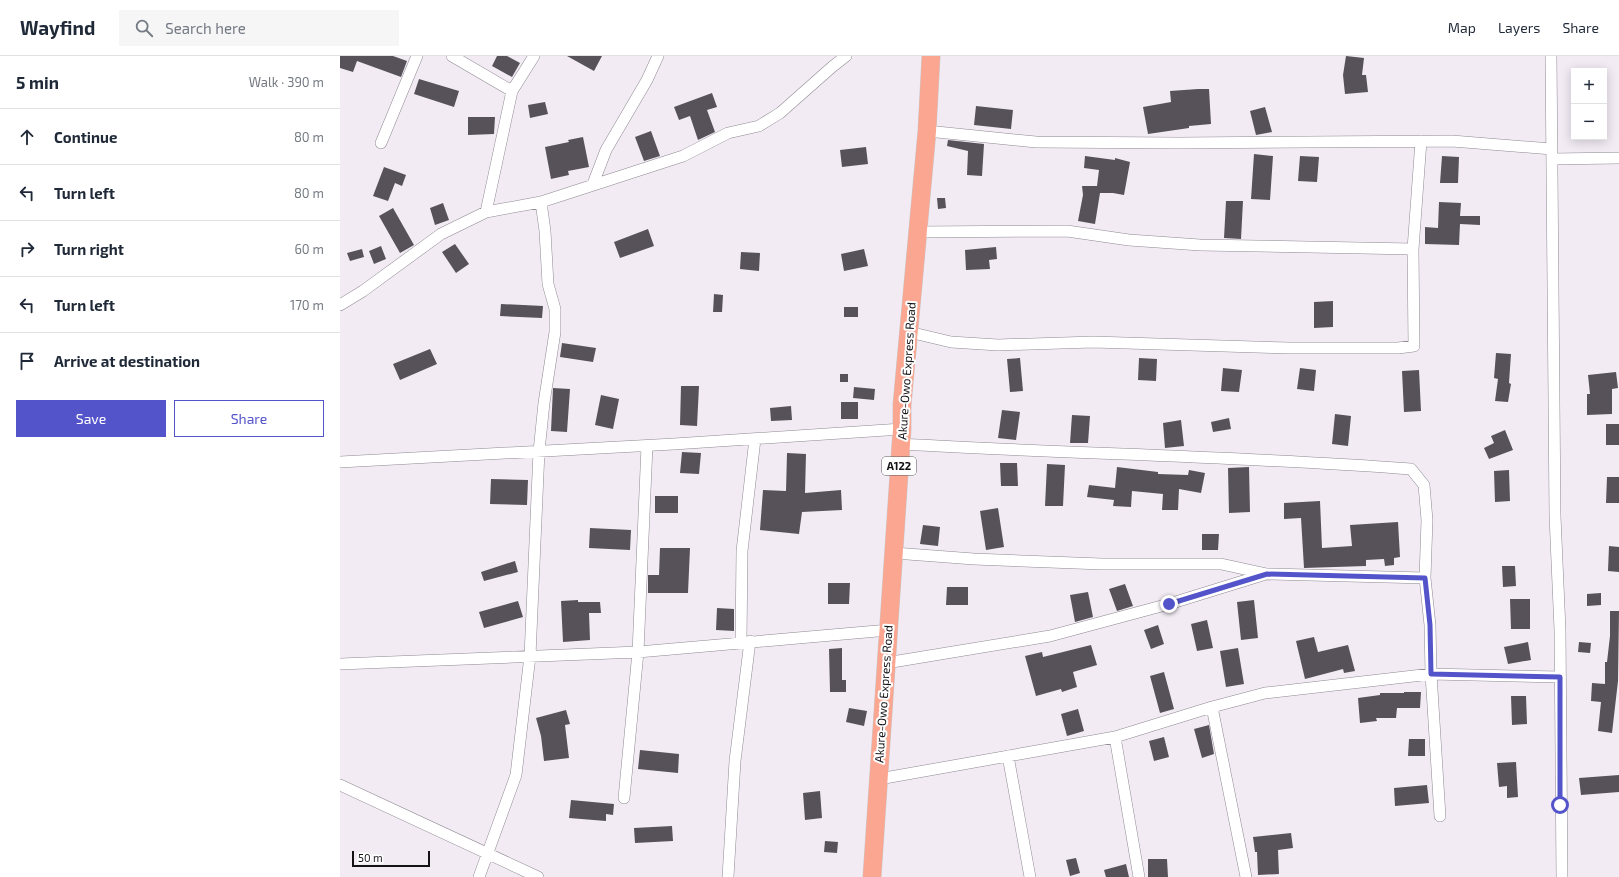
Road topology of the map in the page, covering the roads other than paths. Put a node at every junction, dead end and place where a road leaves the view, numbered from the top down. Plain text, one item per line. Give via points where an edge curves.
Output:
1 (417, 56) edge
2 (452, 56) edge
3 (534, 56) edge
4 (658, 56) edge
5 (846, 56) edge
6 (931, 56) edge
7 (1551, 56) edge
8 (512, 91) junction
9 (927, 131) junction
10 (1421, 141) junction
11 (381, 142) dead end
12 (1552, 154) junction
13 (1619, 158) edge
14 (593, 184) junction
15 (541, 202) junction
16 (486, 212) junction
17 (918, 232) junction
18 (1413, 249) junction
19 (340, 305) edge
20 (909, 332) junction
21 (901, 436) junction
22 (755, 439) junction
23 (647, 446) junction
24 (539, 451) junction
25 (340, 462) edge
26 (894, 553) junction
27 (1267, 574) junction
28 (1425, 578) junction
29 (888, 630) junction
30 (746, 642) junction
31 (638, 652) junction
32 (530, 656) junction
33 (886, 663) junction
34 (340, 664) edge
35 (1431, 674) junction
36 (1560, 677) junction
37 (1212, 707) junction
38 (1115, 737) junction
39 (1008, 756) junction
40 (879, 779) junction
41 (340, 785) edge
42 (624, 798) dead end
43 (1440, 816) dead end
44 (488, 854) junction
45 (479, 877) edge
46 (538, 877) edge
47 (728, 877) edge
48 (872, 877) edge
49 (1030, 877) edge
50 (1139, 877) edge
51 (1246, 877) edge
52 (1562, 877) edge

1 - 11 street
2 - 8 street
3 - 8 street
4 - 14 street via 606,150
5 - 14 street via 780,113 759,126 728,133 683,156
6 - 9 highway, Akure-Owo Express Road / A122
7 - 12 street
8 - 16 street
9 - 10 street via 1036,142
9 - 17 highway, Akure-Owo Express Road / A122
10 - 12 street via 1452,141
10 - 18 street
12 - 13 street
12 - 36 street
14 - 15 street
15 - 16 street
15 - 24 street via 548,284 555,309 555,332
16 - 19 street via 441,234
17 - 18 street via 1068,231 1129,240 1200,245
17 - 20 highway, Akure-Owo Express Road / A122
18 - 20 street via 1414,346 1289,348 1093,342 998,345 950,342
20 - 21 highway, Akure-Owo Express Road / A122
21 - 22 street
21 - 26 highway, Akure-Owo Express Road / A122
21 - 28 street via 1142,456 1314,462 1411,469 1424,485 1427,520
22 - 23 street
22 - 30 street via 742,551
23 - 24 street
23 - 31 street
24 - 25 street
24 - 32 street
26 - 27 street via 974,560 1221,564
26 - 29 highway, Akure-Owo Express Road / A122
27 - 28 street
27 - 33 street via 1050,636
28 - 35 street via 1430,625
29 - 30 street
29 - 33 highway, Akure-Owo Express Road / A122
30 - 31 street
30 - 47 street
31 - 32 street
31 - 42 street
32 - 34 street
32 - 44 street via 516,775
33 - 40 highway, Akure-Owo Express Road / A122
35 - 36 street
35 - 37 street via 1265,693
35 - 43 street
36 - 52 street
37 - 38 street
37 - 51 street
38 - 39 street
38 - 50 street
39 - 40 street
39 - 49 street
40 - 48 highway, Akure-Owo Express Road / A122
41 - 44 street
44 - 45 street
44 - 46 street

